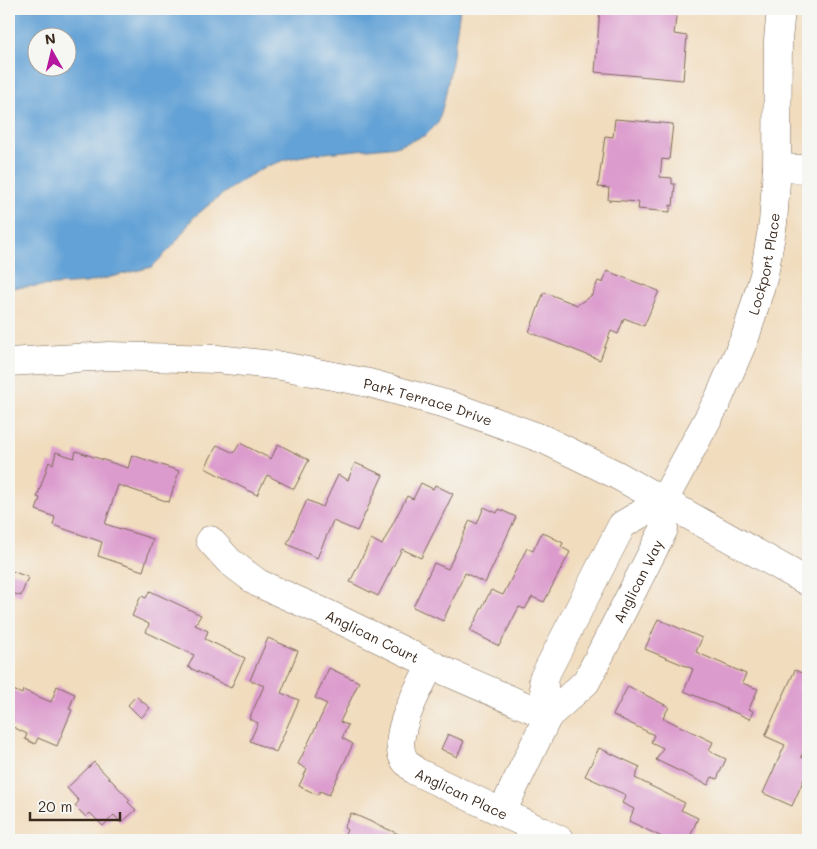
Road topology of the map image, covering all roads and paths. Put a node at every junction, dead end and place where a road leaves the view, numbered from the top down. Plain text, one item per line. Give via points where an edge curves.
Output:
1 (781, 9) edge
2 (777, 168) junction
3 (808, 169) edge
4 (9, 362) edge
5 (664, 500) junction
6 (210, 540) dead end
7 (808, 582) edge
8 (568, 631) junction
9 (603, 649) junction
10 (431, 664) junction
11 (548, 716) junction
12 (502, 812) junction
13 (560, 840) edge

1 - 2 street, Lockport Place
2 - 3 street
2 - 5 street, Lockport Place via 767,258 746,335 718,400
4 - 5 street, Park Terrace Drive via 109,356 217,360 282,366 369,383 449,405 543,439
5 - 7 street, Park Terrace Drive
5 - 8 street via 622,525
5 - 9 street, Anglican Way via 664,529
6 - 10 street, Anglican Court via 229,561 258,583
8 - 9 street
8 - 11 street via 543,679
9 - 11 street, Anglican Way via 586,682
10 - 11 street, Anglican Court
10 - 12 street, Anglican Place via 402,727 400,744 404,759 415,771
11 - 12 street, Anglican Way
12 - 13 street, Anglican Place

